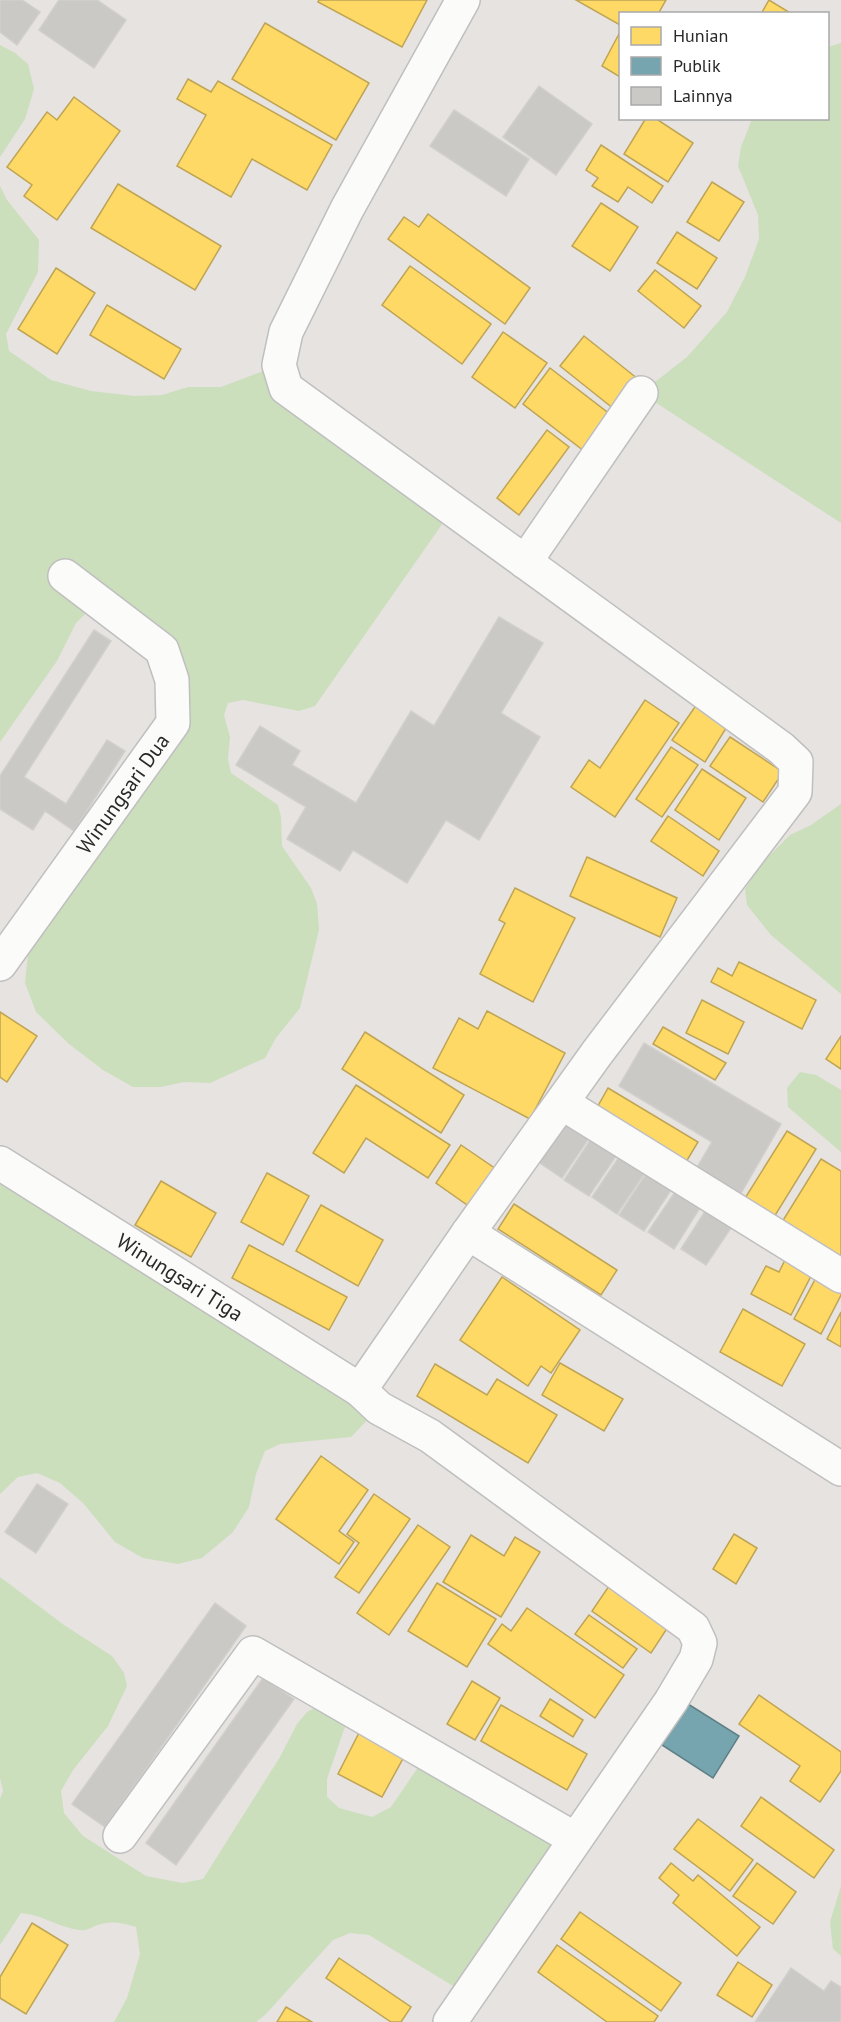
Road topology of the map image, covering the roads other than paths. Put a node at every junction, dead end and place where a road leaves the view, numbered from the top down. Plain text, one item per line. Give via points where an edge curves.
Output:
1 (463, 0) edge
2 (641, 393) dead end
3 (525, 562) junction
4 (65, 576) dead end
5 (0, 964) edge
6 (562, 1103) junction
7 (0, 1163) edge
8 (468, 1233) junction
9 (841, 1276) edge
10 (360, 1390) junction
11 (841, 1469) edge
12 (120, 1836) dead end
13 (576, 1839) junction
14 (450, 2022) edge

1 - 3 street via 342,219 286,332 279,365 286,388
2 - 3 street
3 - 6 street via 796,762 795,792
4 - 5 street, Winungsari Dua via 162,650 172,680 173,723
6 - 8 street
6 - 9 street
7 - 10 street, Winungsari Tiga
8 - 10 street
8 - 11 street
10 - 13 street, Winungsari Tiga via 379,1408 430,1436 693,1628 700,1643 696,1659
12 - 13 street via 253,1653
13 - 14 street, Winungsari Tiga

